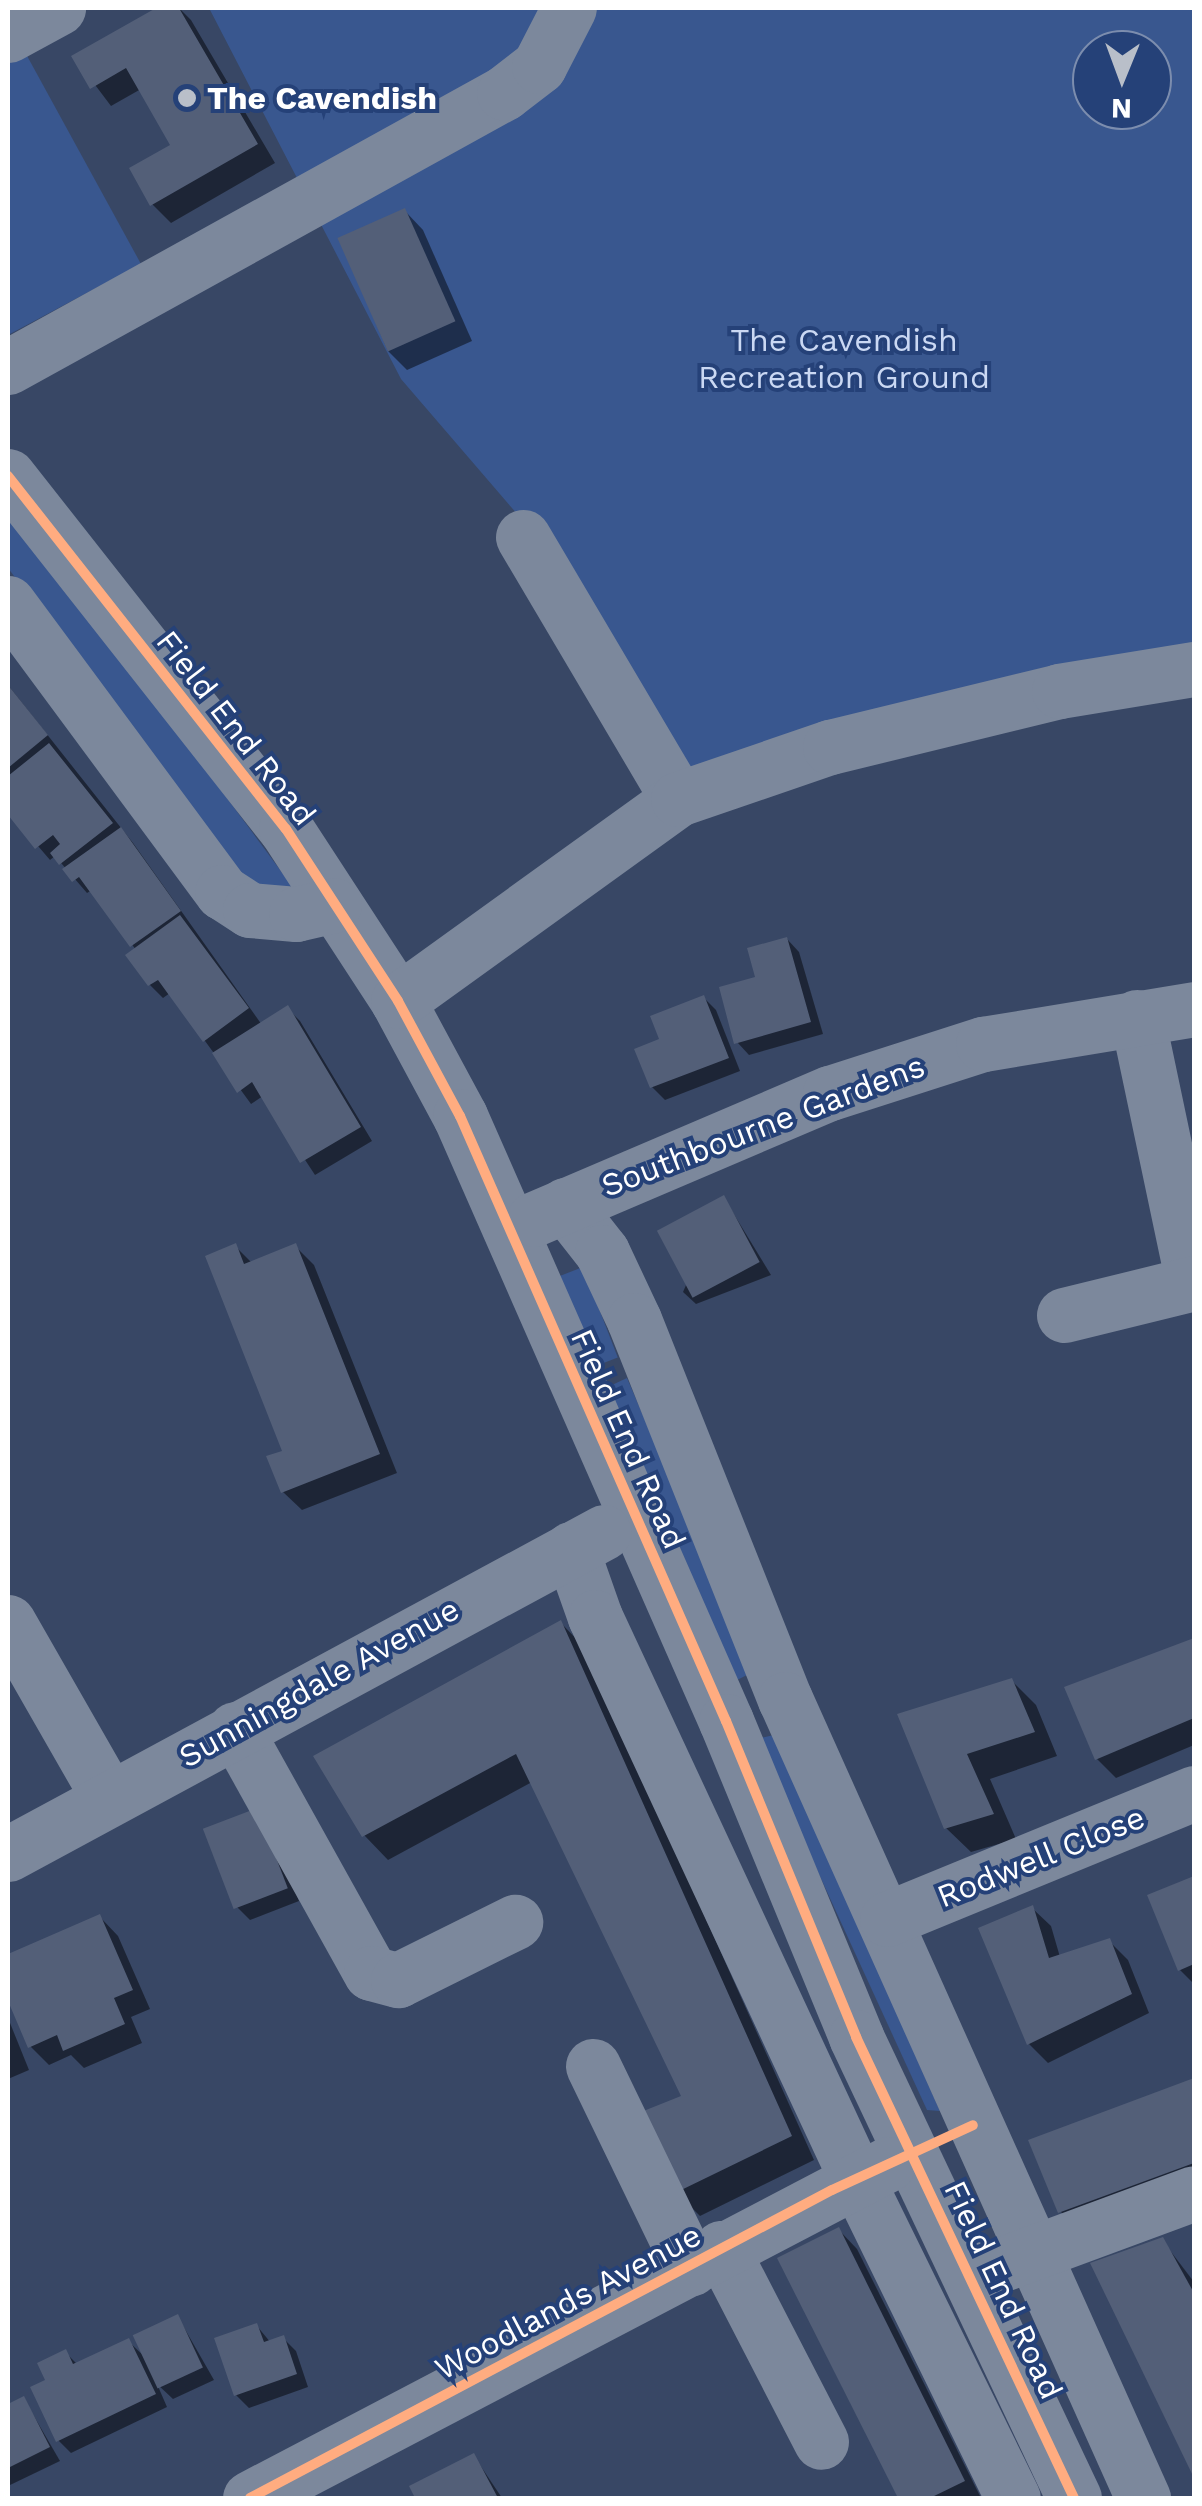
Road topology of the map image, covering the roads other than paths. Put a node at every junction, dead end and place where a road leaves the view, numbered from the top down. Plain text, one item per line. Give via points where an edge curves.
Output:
1 (58, 8) edge
2 (570, 8) edge
3 (8, 35) edge
4 (8, 367) edge
5 (8, 476) edge
6 (523, 537) dead end
7 (8, 603) edge
8 (1194, 670) edge
9 (678, 799) junction
10 (334, 905) junction
11 (398, 1001) junction
12 (1194, 1008) edge
13 (1137, 1017) junction
14 (565, 1204) junction
15 (514, 1229) junction
16 (1194, 1283) edge
17 (1064, 1315) dead end
18 (634, 1517) junction
19 (570, 1550) junction
20 (8, 1622) edge
21 (785, 1699) junction
22 (726, 1721) junction
23 (235, 1729) junction
24 (1194, 1793) edge
25 (109, 1798) junction
26 (8, 1854) edge
27 (887, 1919) junction
28 (515, 1922) dead end
29 (593, 2066) dead end
30 (972, 2126) junction
31 (911, 2154) junction
32 (858, 2182) junction
33 (1194, 2193) edge
34 (1031, 2252) junction
35 (706, 2258) junction
36 (971, 2276) junction
37 (1109, 2418) junction
38 (821, 2442) dead end
39 (1060, 2469) edge
40 (1003, 2495) edge
41 (250, 2498) edge
42 (1144, 2498) edge

1 - 3 street
2 - 4 street via 539,66 504,93
5 - 10 street, Field End Road via 286,829
6 - 9 street
7 - 10 street via 222,892 250,910 296,914
8 - 9 street via 1059,691 830,747
9 - 11 street
10 - 11 street, Field End Road
11 - 15 street, Field End Road
12 - 13 street, Southbourne Gardens
13 - 14 street, Southbourne Gardens via 983,1044 830,1093
13 - 16 street
14 - 15 street, Southbourne Gardens
14 - 21 street via 602,1252
15 - 18 street, Field End Road
16 - 17 street
18 - 19 street, Sunningdale Avenue
18 - 22 street, Field End Road
19 - 23 street, Sunningdale Avenue
19 - 32 street via 595,1617
20 - 25 street
21 - 22 street
21 - 27 street
22 - 31 street, Field End Road via 814,1941
23 - 25 street, Sunningdale Avenue
23 - 28 street via 370,1974 398,1980
24 - 27 street, Rodwell Close
25 - 26 street, Sunningdale Avenue
27 - 30 street
29 - 35 street
30 - 31 street, Woodlands Avenue
30 - 34 street
31 - 32 street, Woodlands Avenue
31 - 36 street, Field End Road
32 - 35 street, Woodlands Avenue
32 - 40 street
33 - 34 street
34 - 36 street
34 - 37 street
35 - 38 street
35 - 41 street, Woodlands Avenue
36 - 39 street, Field End Road
37 - 39 street
37 - 42 street
39 - 40 street

